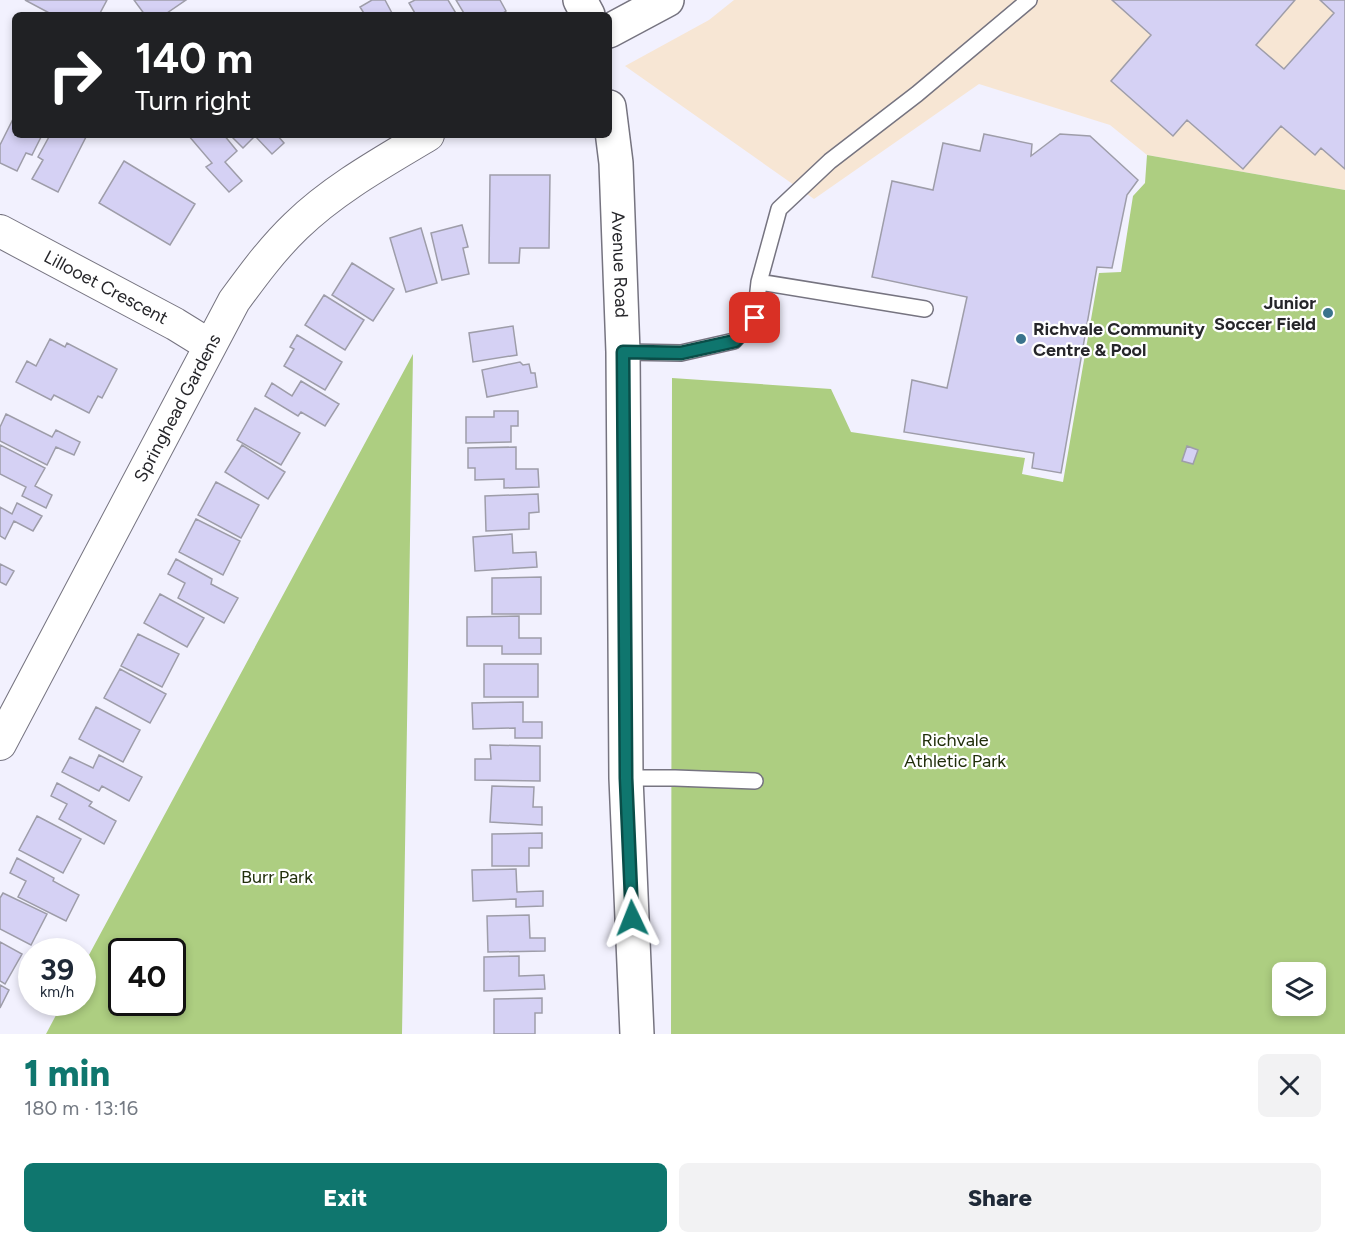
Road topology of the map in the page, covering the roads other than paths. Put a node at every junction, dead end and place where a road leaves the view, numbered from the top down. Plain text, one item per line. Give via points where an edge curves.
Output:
1 (667, 0) edge
2 (1029, 0) edge
3 (612, 29) edge
4 (612, 131) edge
5 (424, 138) edge
6 (0, 231) edge
7 (759, 282) junction
8 (925, 309) dead end
9 (209, 345) junction
10 (623, 352) junction
11 (0, 744) edge
12 (626, 778) junction
13 (754, 781) dead end
14 (637, 1034) edge

1 - 3 street
2 - 7 lane via 830,161 780,209
4 - 10 street, Avenue Road
5 - 9 street, Springhead Gardens via 335,194 297,225 267,256 234,301
6 - 9 street, Lillooet Crescent
7 - 8 lane
7 - 10 lane via 755,318 735,341 681,353
9 - 11 street, Springhead Gardens
10 - 12 street, Avenue Road
12 - 13 lane
12 - 14 street, Avenue Road

